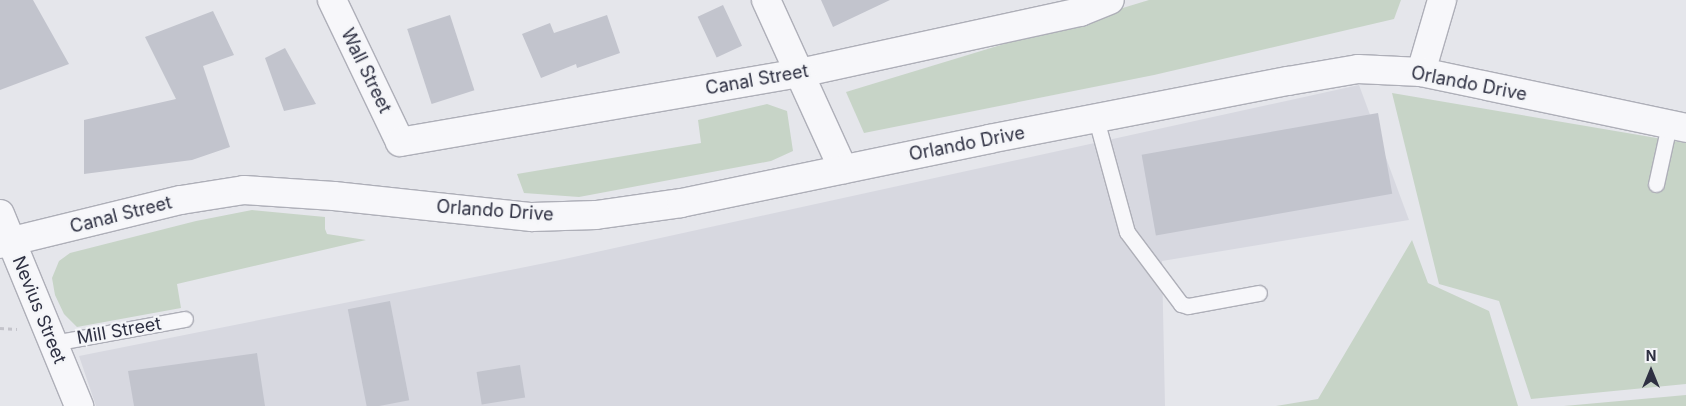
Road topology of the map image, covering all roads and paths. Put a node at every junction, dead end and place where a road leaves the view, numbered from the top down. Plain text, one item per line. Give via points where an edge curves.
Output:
1 (332, 0) edge
2 (766, 0) edge
3 (1110, 0) edge
4 (1442, 0) edge
5 (1422, 72) junction
6 (800, 73) junction
7 (1096, 120) junction
8 (1677, 127) edge
9 (400, 142) joint
10 (842, 170) junction
11 (1656, 184) dead end
12 (244, 190) joint
13 (0, 214) edge
14 (6, 243) edge
15 (1259, 293) dead end
16 (185, 319) dead end
17 (0, 328) edge
18 (20, 329) dead end
19 (53, 343) junction
20 (79, 406) edge

1 - 9 street, Wall Street
2 - 6 street
3 - 6 street, Canal Street via 1080,12
4 - 5 street
5 - 7 street, Orlando Drive via 1358,70
5 - 8 street, Orlando Drive
6 - 9 street, Canal Street
6 - 10 street
7 - 10 street, Orlando Drive
7 - 15 lane via 1127,232 1181,304 1188,306
8 - 11 lane
10 - 12 street, Orlando Drive via 681,203 587,216 532,217
12 - 14 street, Canal Street via 181,200
13 - 14 street, Nevius Street
14 - 19 street, Nevius Street
16 - 19 lane, Mill Street
17 - 18 path
19 - 20 street, Nevius Street

